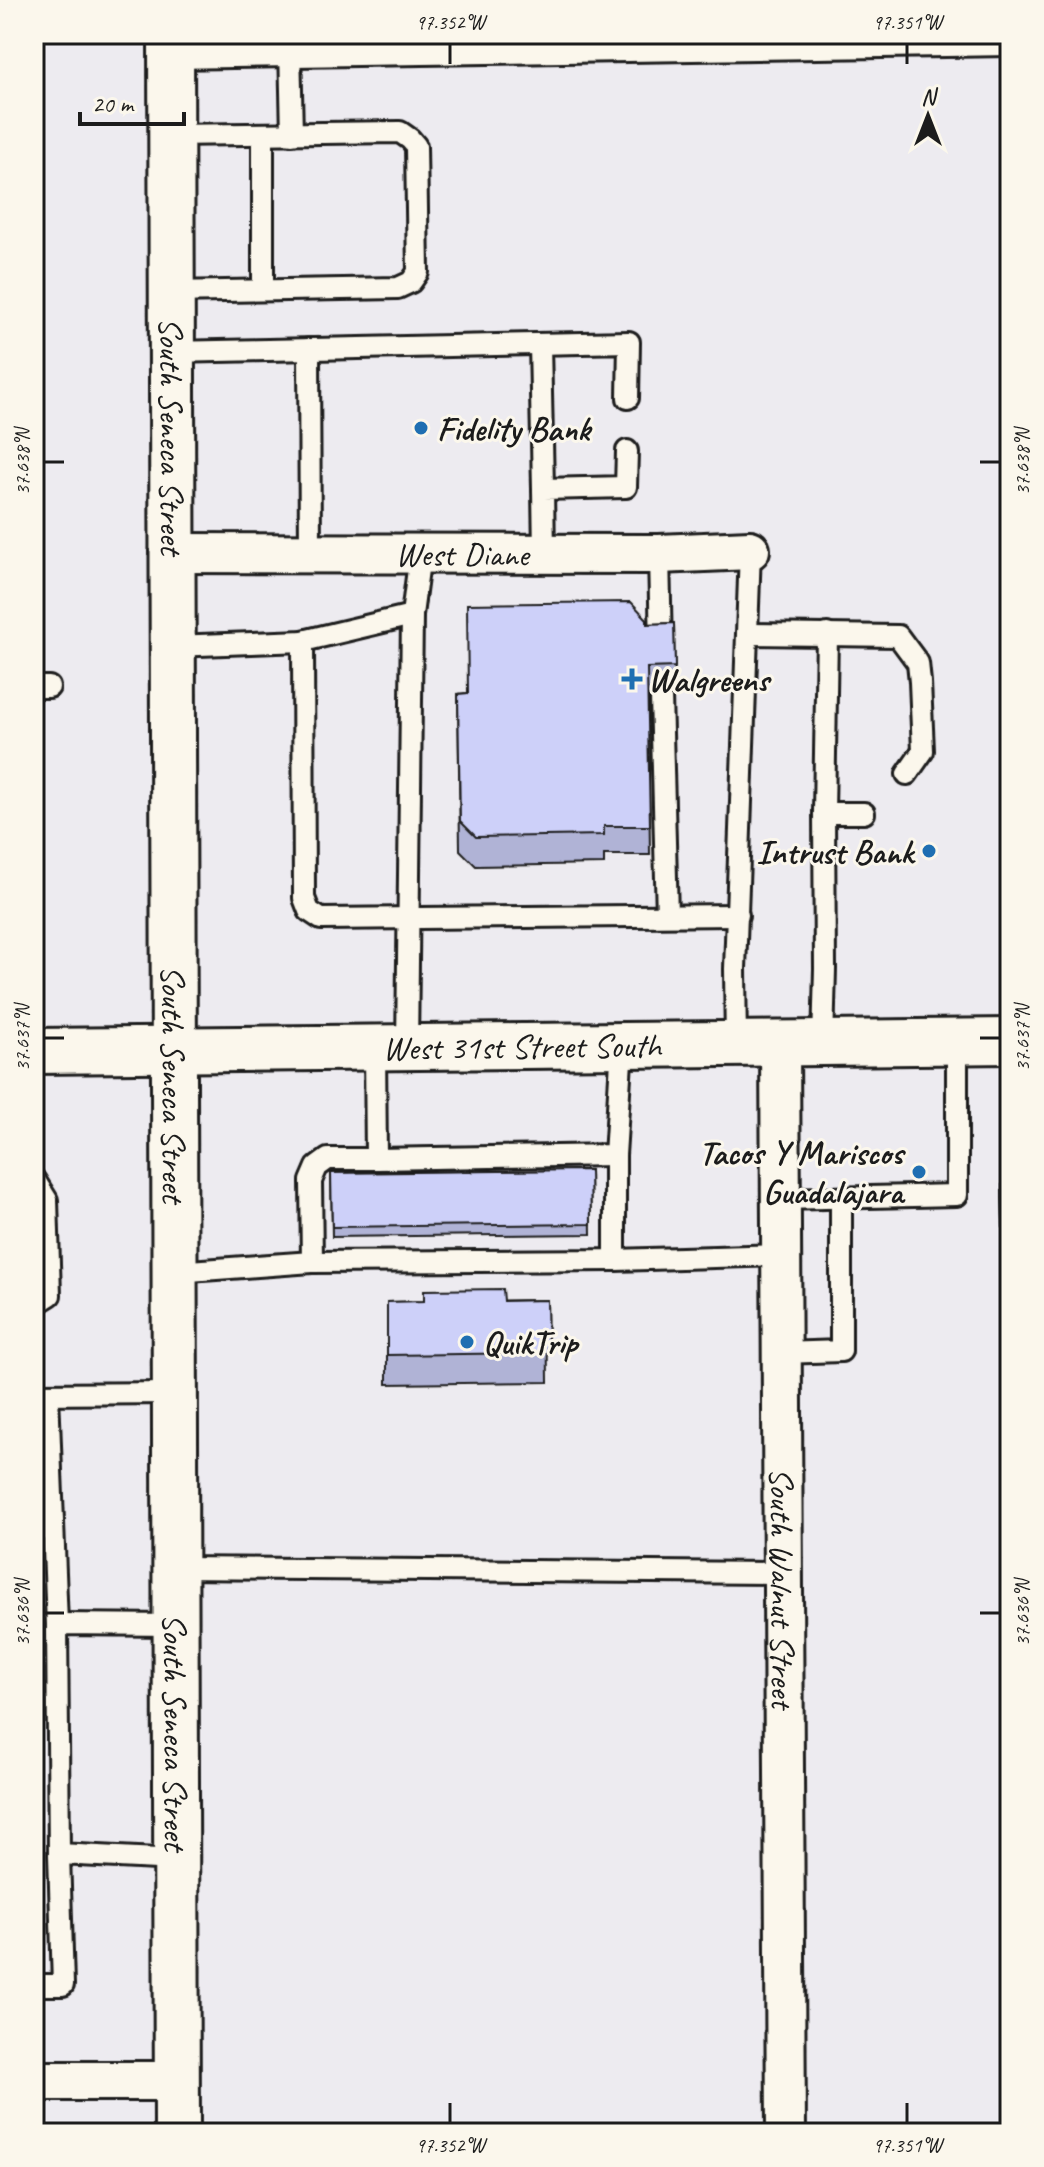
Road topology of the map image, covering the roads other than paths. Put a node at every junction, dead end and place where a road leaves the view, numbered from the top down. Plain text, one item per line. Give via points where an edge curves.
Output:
1 (1010, 36) edge
2 (392, 40) edge
3 (171, 42) edge
4 (290, 47) junction
5 (263, 134) junction
6 (292, 134) junction
7 (171, 135) junction
8 (263, 290) junction
9 (171, 292) junction
10 (540, 344) junction
11 (309, 349) junction
12 (171, 352) junction
13 (628, 398) dead end
14 (627, 451) dead end
15 (543, 489) junction
16 (750, 550) joint
17 (172, 553) junction
18 (310, 554) junction
19 (420, 554) junction
20 (544, 554) junction
21 (659, 554) junction
22 (412, 615) junction
23 (747, 634) junction
24 (827, 634) junction
25 (303, 641) junction
26 (173, 646) junction
27 (661, 653) edge
28 (661, 696) dead end
29 (907, 774) dead end
30 (824, 813) junction
31 (864, 813) dead end
32 (667, 915) junction
33 (738, 915) junction
34 (409, 919) junction
35 (957, 1041) junction
36 (1010, 1041) edge
37 (823, 1043) junction
38 (736, 1044) junction
39 (780, 1044) junction
40 (622, 1045) junction
41 (391, 1048) junction
42 (174, 1050) junction
43 (34, 1051) edge
44 (615, 1155) junction
45 (376, 1159) junction
46 (34, 1179) edge
47 (841, 1198) junction
48 (781, 1199) junction
49 (782, 1255) junction
50 (615, 1260) junction
51 (312, 1262) junction
52 (175, 1272) junction
53 (34, 1305) edge
54 (782, 1353) junction
55 (176, 1393) junction
56 (41, 1394) edge
57 (176, 1568) junction
58 (783, 1573) junction
59 (57, 1624) junction
60 (176, 1625) junction
61 (59, 1854) junction
62 (177, 1860) junction
63 (34, 1985) edge
64 (34, 2081) edge
65 (177, 2081) junction
66 (177, 2133) edge
67 (786, 2133) edge

1 - 2 street
2 - 4 street
3 - 4 street
3 - 7 street, South Seneca Street
4 - 6 lane
5 - 6 lane
5 - 7 lane
5 - 8 lane
6 - 8 lane via 400,132 410,139 416,146 418,272 398,288
7 - 9 street, South Seneca Street
8 - 9 lane
9 - 12 street, South Seneca Street
10 - 11 lane
10 - 13 lane via 629,342
10 - 15 lane
11 - 12 lane
11 - 18 lane
12 - 17 street, South Seneca Street
14 - 15 lane via 626,487
15 - 20 lane
16 - 21 street, West Diane
16 - 23 lane
17 - 18 street, West Diane
17 - 26 street, South Seneca Street
18 - 19 street, West Diane
19 - 20 street, West Diane
19 - 22 lane
20 - 21 street, West Diane
21 - 27 lane
22 - 25 lane
22 - 34 lane
23 - 24 lane
23 - 33 lane
24 - 29 lane via 898,636 918,663 923,751
24 - 30 lane
25 - 26 lane
25 - 34 lane via 304,898 309,911 321,919
26 - 42 street, South Seneca Street
28 - 32 lane
30 - 31 lane
30 - 37 lane
32 - 33 lane
32 - 34 lane
33 - 38 lane
34 - 41 lane
35 - 36 street, West 31st Street South
35 - 37 street, West 31st Street South
35 - 47 lane via 957,1195
37 - 39 street, West 31st Street South
38 - 39 street, West 31st Street South
38 - 40 street, West 31st Street South
39 - 48 street, South Walnut Street
40 - 41 street, West 31st Street South
40 - 44 lane
41 - 42 street, West 31st Street South
41 - 45 lane
42 - 43 street, West 31st Street South
42 - 52 street, South Seneca Street
44 - 45 lane
44 - 50 lane
45 - 51 lane via 328,1159 317,1167 311,1181
46 - 53 lane via 47,1200 50,1295
47 - 48 lane
47 - 54 lane via 841,1351
48 - 49 street, South Walnut Street
49 - 50 lane
49 - 54 street, South Walnut Street
50 - 51 lane
51 - 52 lane
52 - 55 street, South Seneca Street
54 - 58 street, South Walnut Street
55 - 56 lane
55 - 57 street, South Seneca Street
56 - 59 lane
57 - 58 lane
57 - 60 street, South Seneca Street
58 - 67 street, South Walnut Street
59 - 60 lane
59 - 61 lane
60 - 62 street, South Seneca Street
61 - 62 lane
61 - 63 lane via 63,1985
62 - 65 street, South Seneca Street
64 - 65 street
65 - 66 street, South Seneca Street

